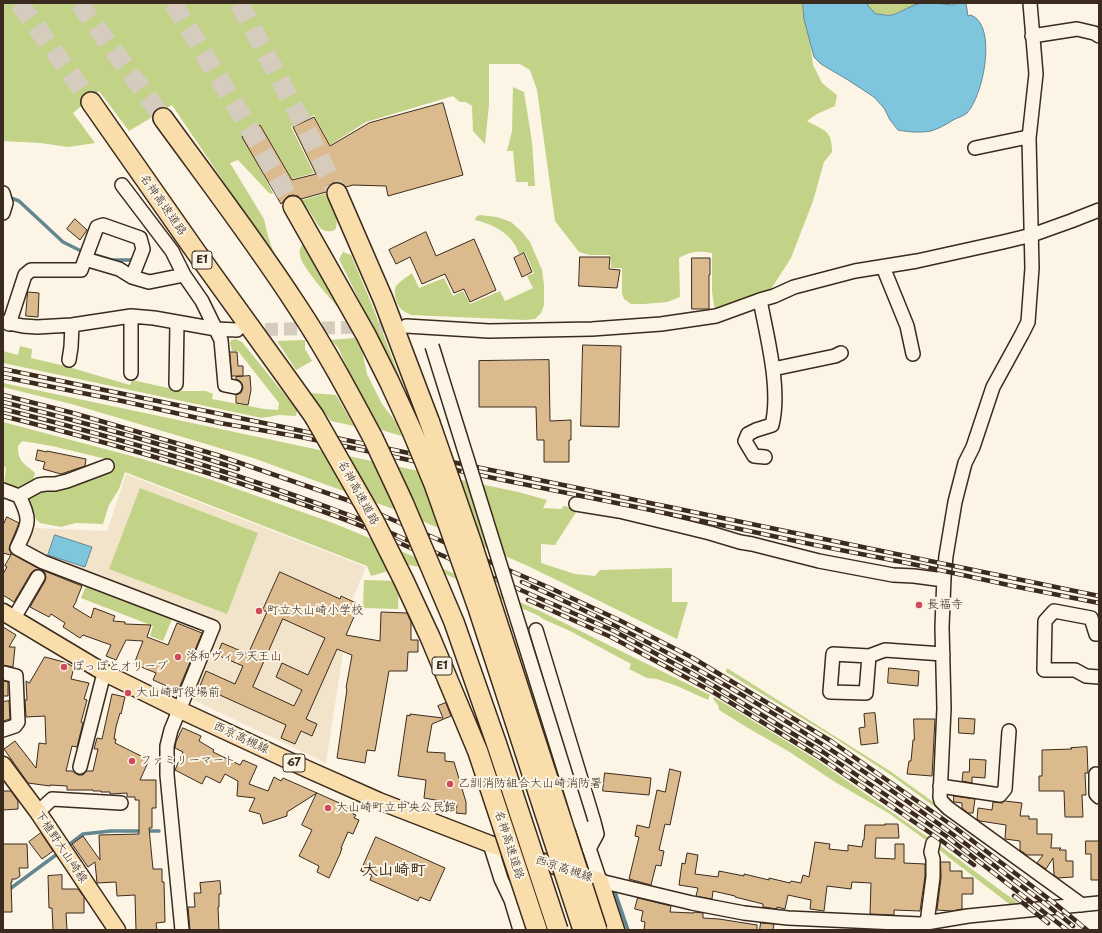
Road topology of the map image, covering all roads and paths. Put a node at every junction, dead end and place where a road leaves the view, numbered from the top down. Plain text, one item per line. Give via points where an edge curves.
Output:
1 (1030, 3) edge
2 (1032, 36) junction
3 (1099, 36) edge
4 (91, 102) tunnel mouth
5 (163, 118) tunnel mouth
6 (1029, 138) junction
7 (975, 148) dead end
8 (122, 185) dead end
9 (3, 193) edge
10 (337, 193) tunnel mouth
11 (293, 206) tunnel mouth
12 (1099, 210) edge
13 (3, 213) edge
14 (1032, 234) junction
15 (85, 259) junction
16 (883, 267) junction
17 (184, 275) junction
18 (132, 277) junction
19 (760, 300) junction
20 (131, 316) junction
21 (6, 323) edge
22 (177, 323) junction
23 (72, 325) junction
24 (406, 326) tunnel mouth
25 (426, 327) junction
26 (216, 329) junction
27 (237, 330) tunnel mouth
28 (841, 353) dead end
29 (913, 354) dead end
30 (69, 360) dead end
31 (772, 369) junction
32 (131, 373) dead end
33 (176, 384) dead end
34 (235, 387) dead end
35 (765, 457) dead end
36 (107, 466) dead end
37 (3, 490) edge
38 (19, 496) junction
39 (576, 504) dead end
40 (38, 577) dead end
41 (944, 578) junction
42 (8, 615) edge
43 (536, 630) dead end
44 (1099, 634) edge
45 (943, 654) junction
46 (869, 656) dead end
47 (4, 673) edge
48 (105, 673) junction
49 (1099, 677) edge
50 (180, 710) junction
51 (3, 730) edge
52 (1009, 731) dead end
53 (3, 765) edge
54 (80, 767) dead end
55 (1096, 774) dead end
56 (940, 786) junction
57 (1099, 797) edge
58 (121, 803) dead end
59 (38, 812) junction
60 (933, 843) dead end
61 (490, 844) junction
62 (589, 849) junction
63 (600, 881) junction
64 (1099, 903) edge
65 (1082, 905) junction
66 (923, 926) edge
67 (118, 930) edge
68 (182, 930) edge
69 (520, 930) edge
70 (537, 930) edge
71 (558, 930) edge
72 (583, 930) edge
73 (597, 930) edge
74 (616, 930) edge

1 - 2 street
2 - 3 street via 1077,29
2 - 6 street via 1036,74
4 - 70 highway, 名神高速道路 / E1, bridge via 314,416 374,521 430,637 478,752
5 - 71 highway, 名神高速道路 / E1, bridge via 297,306 323,347 373,438 454,622
6 - 7 street
6 - 14 street
8 - 17 street via 172,251
9 - 13 street via 6,203
10 - 73 highway, bridge via 383,299 430,423
11 - 72 highway, bridge via 366,335 434,484
12 - 14 street
14 - 16 street
14 - 41 street via 1028,322 993,387 965,463 955,502
15 - 18 street via 119,269
15 - 18 street via 97,227 103,225 140,238 143,249
15 - 21 street via 81,270 30,270 25,275
16 - 19 street via 855,271 794,287
16 - 29 street via 907,326
17 - 18 street via 149,282
17 - 26 street via 202,301
19 - 25 street via 716,316 631,327 489,331
19 - 31 street
20 - 22 street
20 - 23 street
20 - 32 street
21 - 23 street via 36,327
22 - 26 street
22 - 33 street
23 - 30 street
24 - 25 street
25 - 62 street, bridge
26 - 27 street
26 - 34 street via 221,340 225,385
28 - 31 street
31 - 35 street via 776,399 772,425 748,434 746,441 754,456
36 - 38 street via 67,481 40,485
37 - 38 street
38 - 50 street via 28,517 27,526 17,548 43,562 213,627
39 - 41 street via 619,511 819,561 893,575
40 - 42 street
41 - 45 street
42 - 48 main road, 西京高槻線 / 67
43 - 62 street via 597,834
44 - 49 street via 1096,634 1091,618 1054,611 1045,621 1044,670 1075,670 1086,676
45 - 46 street via 885,650
45 - 56 street via 944,708
47 - 51 street via 16,676 18,722 15,726
48 - 50 main road, 西京高槻線 / 67
48 - 54 street
50 - 61 main road, 西京高槻線 / 67 via 379,801
50 - 68 street via 167,746 167,775
52 - 56 street via 1005,789 1000,795
53 - 59 main road, 下植野大山崎線
55 - 57 street via 1096,794
56 - 65 street via 941,801 948,808
58 - 59 street via 52,799
59 - 67 main road, 下植野大山崎線
60 - 66 street via 931,852 934,877
61 - 63 main road, 西京高槻線 / 67
61 - 69 street
62 - 63 street
63 - 66 street via 744,913
63 - 74 main road, 西京高槻線
64 - 65 street
65 - 66 street via 968,916

